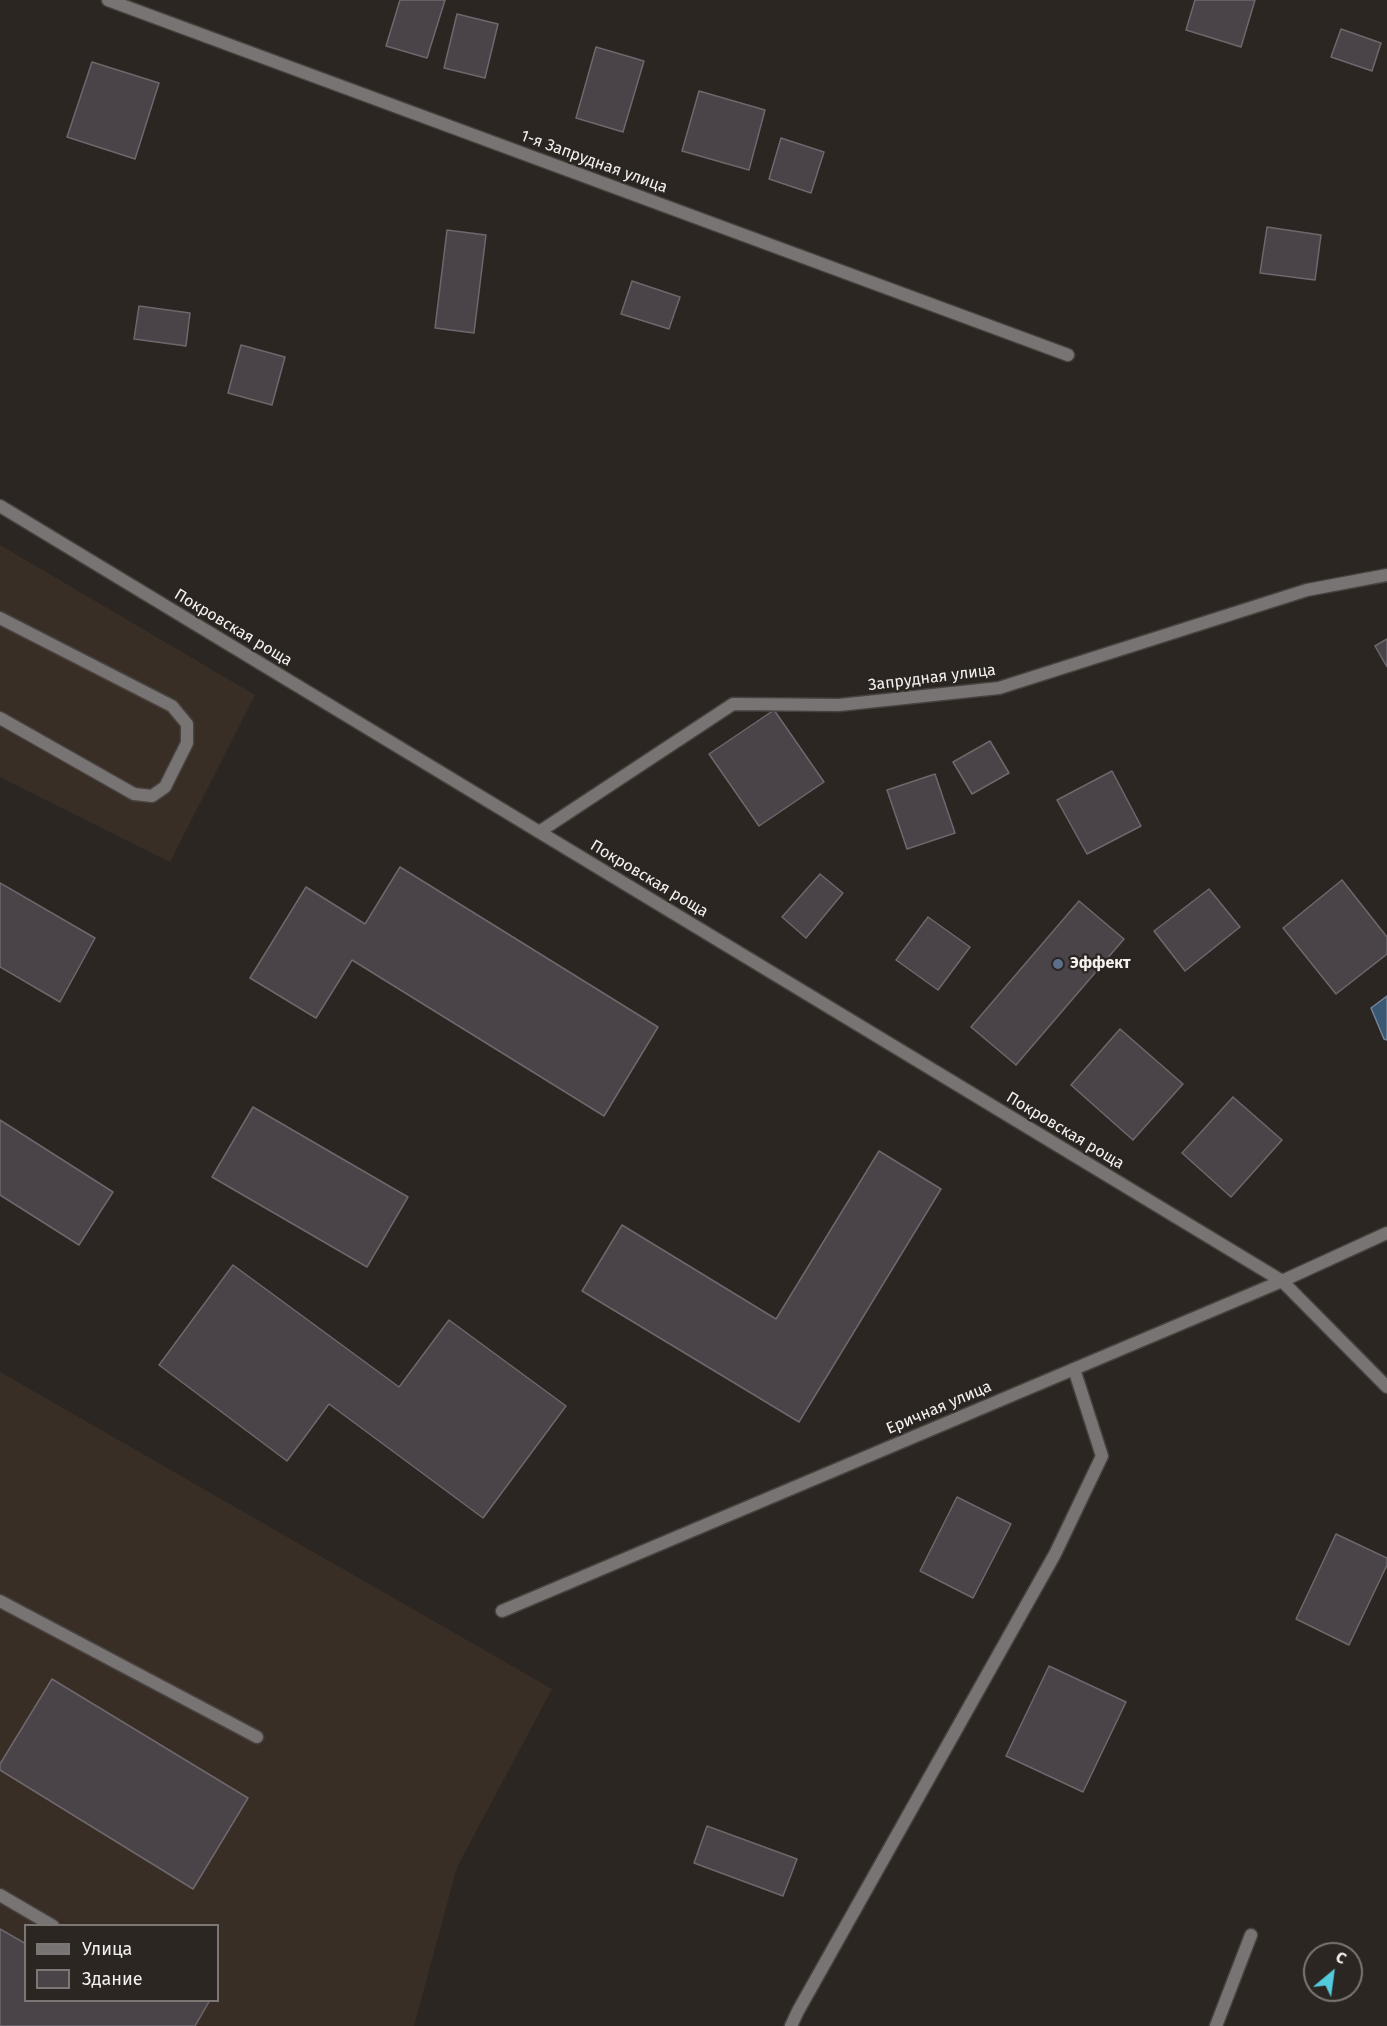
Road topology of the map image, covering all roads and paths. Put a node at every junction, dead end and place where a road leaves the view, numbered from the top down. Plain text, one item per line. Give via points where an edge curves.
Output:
1 (108, 0) edge
2 (1068, 354) dead end
3 (0, 506) edge
4 (1387, 575) edge
5 (0, 618) edge
6 (0, 718) edge
7 (539, 832) junction
8 (1387, 1233) edge
9 (1282, 1281) junction
10 (1074, 1369) junction
11 (1387, 1387) edge
12 (0, 1601) edge
13 (502, 1611) dead end
14 (257, 1737) dead end
15 (0, 1895) edge
16 (50, 1924) edge
17 (1251, 1935) dead end
18 (791, 2026) edge
19 (1215, 2026) edge

1 - 2 street, 1-я Запрудная улица
3 - 7 street, Покровская роща
4 - 7 street, Запрудная улица via 1307,590 999,688 840,705 734,704
5 - 6 street via 172,706 187,724 187,743 165,787 152,796 135,794
7 - 9 street, Покровская роща
8 - 9 street, Еричная улица
9 - 10 street, Еричная улица
9 - 11 street, Покровская роща
10 - 13 street, Еричная улица
10 - 18 street via 1102,1456 1055,1554
12 - 14 street
15 - 16 street
17 - 19 street

